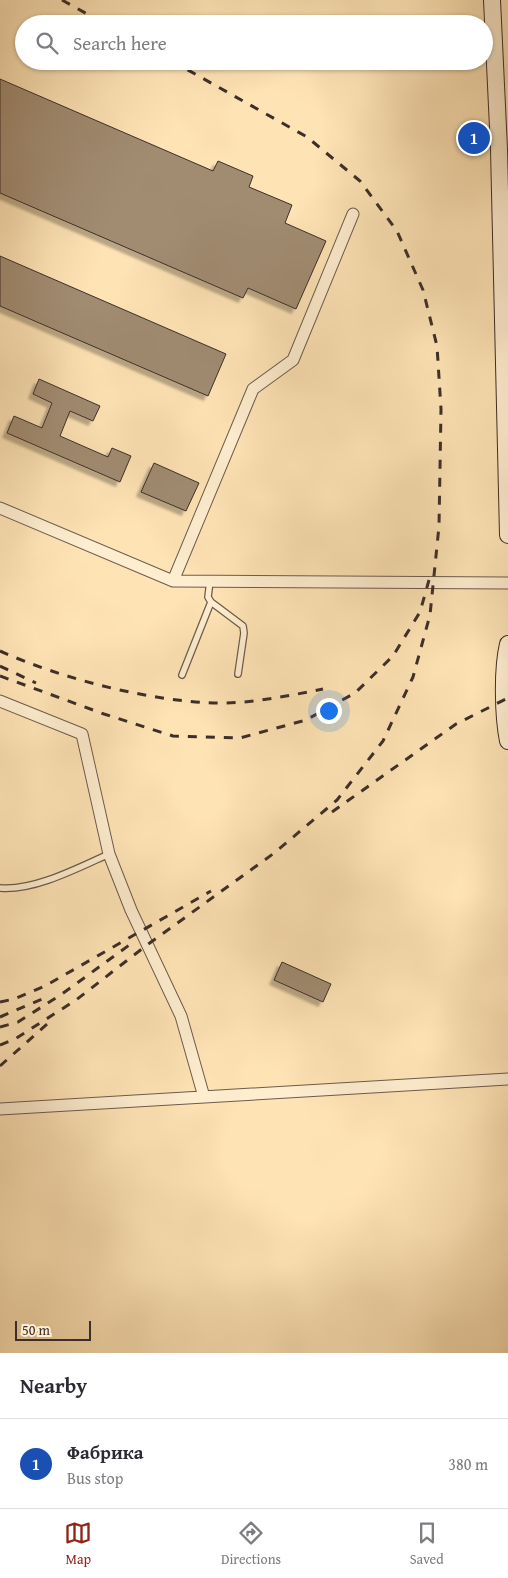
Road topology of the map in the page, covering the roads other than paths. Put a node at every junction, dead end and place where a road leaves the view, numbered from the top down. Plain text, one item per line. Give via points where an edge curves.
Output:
1 (492, 0) edge
2 (504, 148) edge
3 (354, 214) dead end
4 (0, 508) edge
5 (508, 534) edge
6 (173, 581) junction
7 (210, 581) junction
8 (508, 583) edge
9 (211, 602) junction
10 (508, 644) edge
11 (238, 674) dead end
12 (182, 675) dead end
13 (0, 701) edge
14 (508, 741) edge
15 (109, 854) junction
16 (0, 888) edge
17 (508, 1079) edge
18 (204, 1097) junction
19 (0, 1109) edge

1 - 2 street
2 - 5 street
3 - 6 street via 293,360 253,389
4 - 6 street
6 - 7 street
7 - 8 street
7 - 9 lane via 208,597
9 - 11 lane via 243,626
9 - 12 lane
10 - 14 street via 504,659
13 - 15 street via 82,734
15 - 16 lane via 50,879 10,889
15 - 18 street via 131,910 182,1016
17 - 18 street
18 - 19 street

